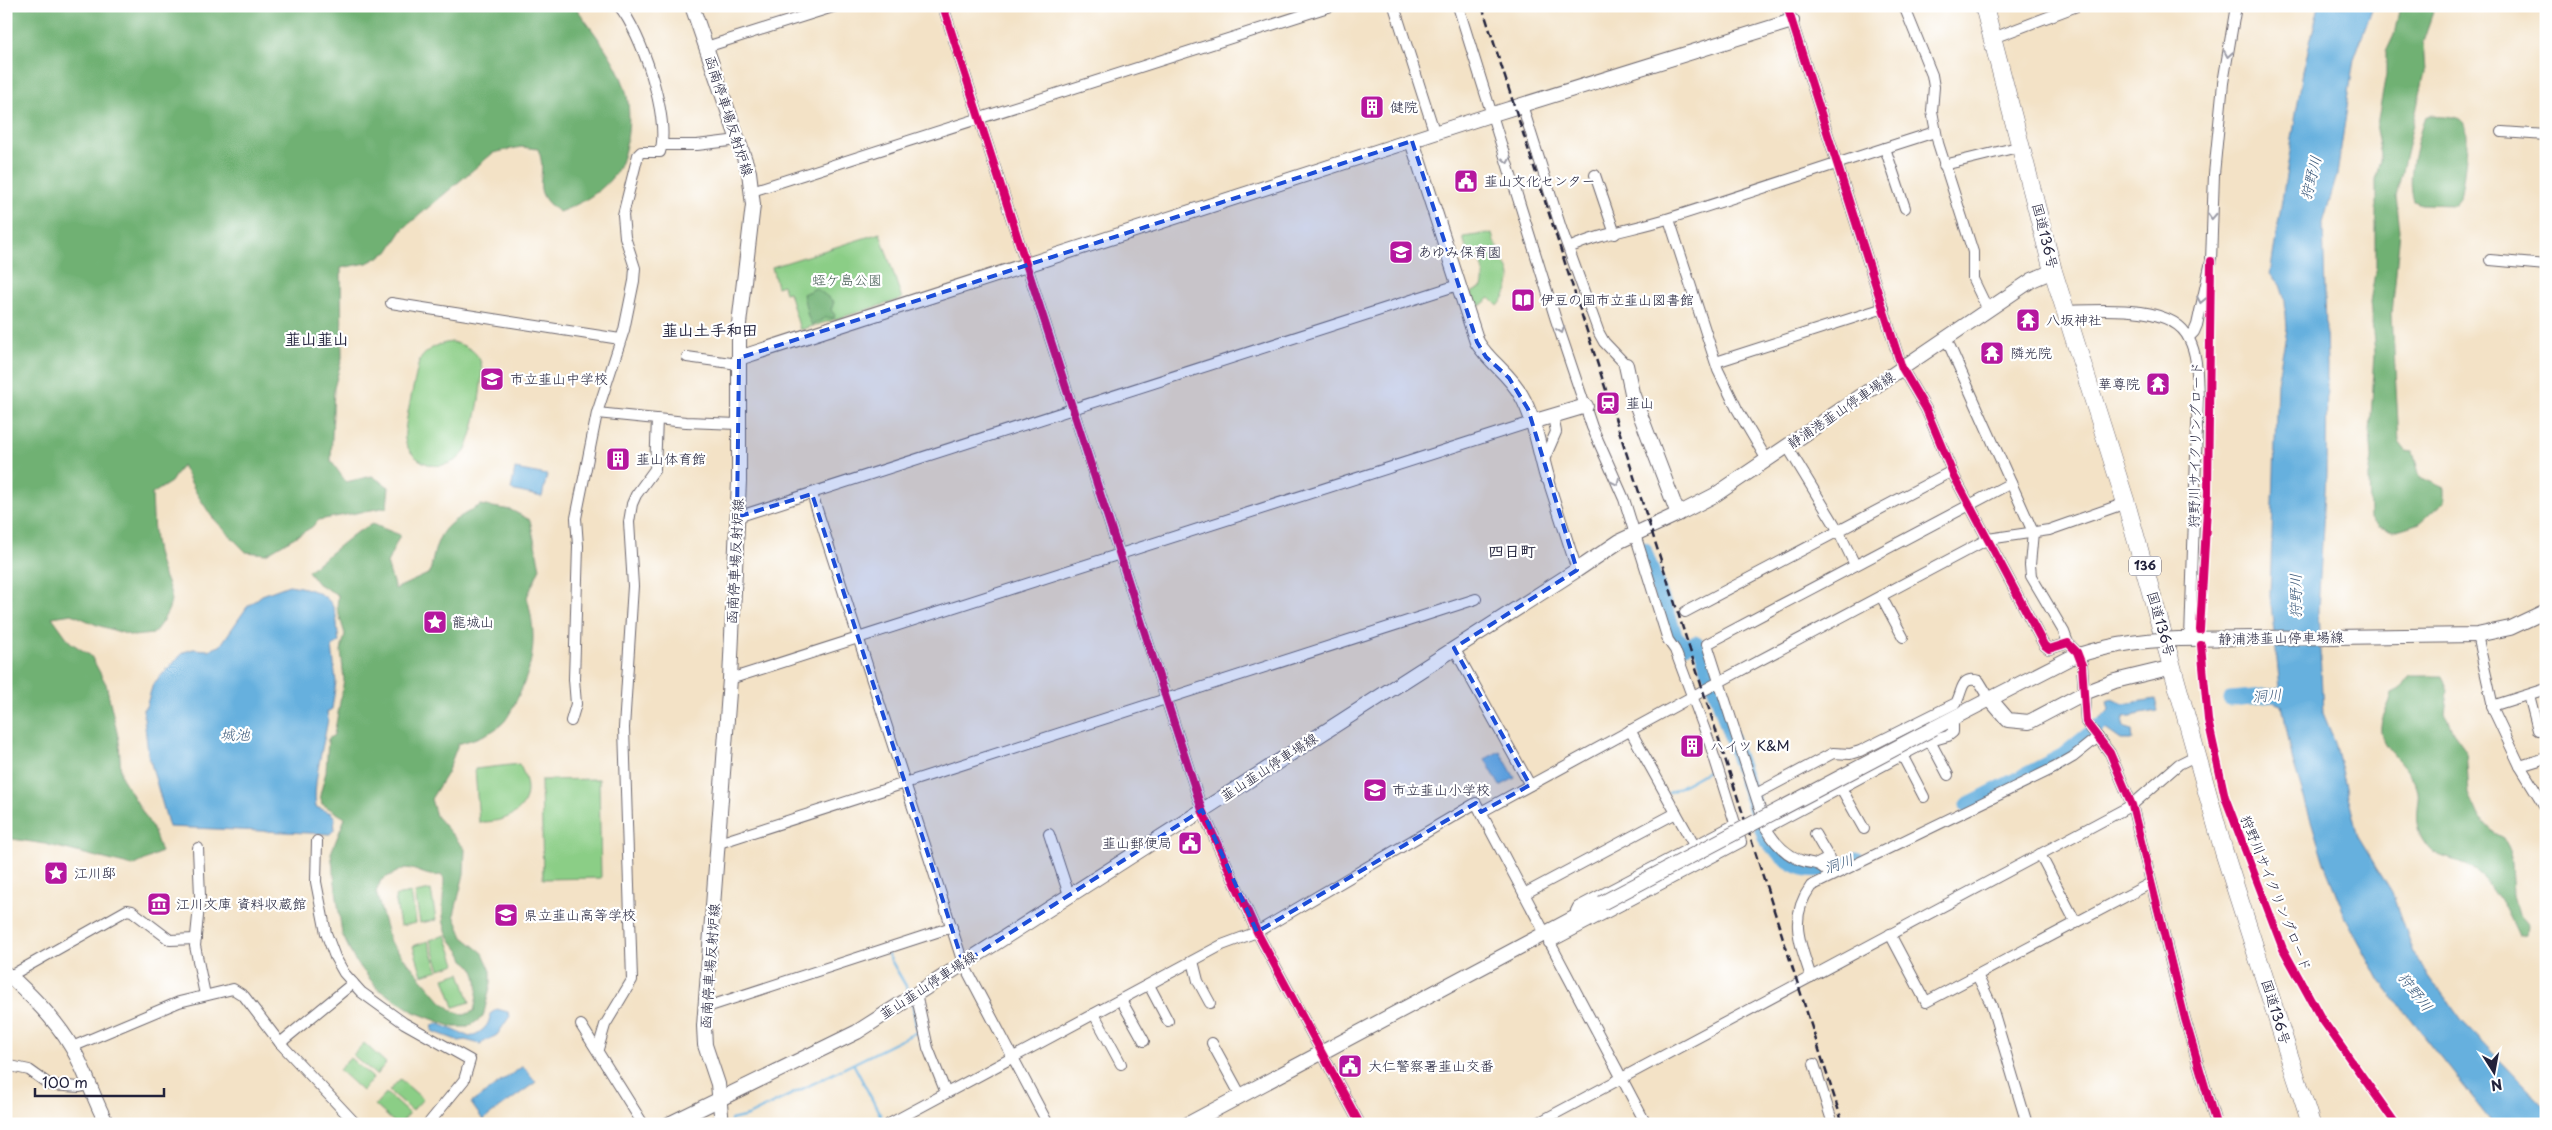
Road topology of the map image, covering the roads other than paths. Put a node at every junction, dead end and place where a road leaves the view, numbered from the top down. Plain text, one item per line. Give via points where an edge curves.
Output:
1 (619, 6) edge
2 (692, 6) edge
3 (836, 6) edge
4 (943, 6) edge
5 (1331, 6) edge
6 (1394, 6) edge
7 (1458, 6) edge
8 (1787, 6) edge
9 (1904, 6) edge
10 (1984, 6) edge
11 (2077, 6) edge
12 (2236, 6) edge
13 (1792, 21) junction
14 (1993, 38) junction
15 (706, 47) junction
16 (1522, 105) junction
17 (1493, 114) junction
18 (980, 120) junction
19 (1935, 132) junction
20 (2502, 132) dead end
21 (1435, 134) junction
22 (2546, 135) edge
23 (738, 140) junction
24 (1412, 141) junction
25 (662, 145) junction
26 (2022, 146) junction
27 (1885, 148) junction
28 (1837, 162) junction
29 (1944, 165) junction
30 (1595, 175) dead end
31 (752, 191) junction
32 (1905, 208) dead end
33 (1669, 219) junction
34 (1615, 234) junction
35 (1569, 248) junction
36 (2490, 260) dead end
37 (2546, 264) edge
38 (1027, 266) junction
39 (2053, 271) junction
40 (1458, 285) junction
41 (391, 303) dead end
42 (1884, 308) junction
43 (1988, 310) junction
44 (2066, 311) junction
45 (2189, 337) junction
46 (1946, 338) junction
47 (620, 339) junction
48 (687, 357) dead end
49 (738, 361) junction
50 (1716, 362) junction
51 (1626, 365) joint
52 (1902, 368) junction
53 (1586, 406) junction
54 (1072, 409) junction
55 (597, 413) junction
56 (1553, 416) junction
57 (658, 420) junction
58 (1532, 422) junction
59 (738, 424) junction
60 (1787, 446) junction
61 (1767, 460) junction
62 (1543, 462) junction
63 (1952, 471) junction
64 (1547, 477) joint
65 (2011, 483) junction
66 (812, 494) junction
67 (1969, 504) junction
68 (2126, 504) junction
69 (1678, 514) junction
70 (737, 517) junction
71 (1838, 530) junction
72 (2033, 532) junction
73 (1634, 534) junction
74 (1988, 539) junction
75 (1120, 553) junction
76 (1855, 565) junction
77 (1577, 570) junction
78 (1881, 596) junction
79 (1476, 599) dead end
80 (1686, 612) dead end
81 (2546, 612) edge
82 (2471, 635) junction
83 (859, 638) junction
84 (1903, 638) dead end
85 (2185, 639) junction
86 (2068, 643) junction
87 (1454, 648) junction
88 (2173, 667) junction
89 (730, 679) junction
90 (1715, 684) junction
91 (2546, 689) edge
92 (2084, 693) junction
93 (2529, 695) junction
94 (1692, 697) junction
95 (1166, 699) junction
96 (1990, 699) junction
97 (2492, 706) junction
98 (571, 721) dead end
99 (1630, 730) junction
100 (2538, 730) dead end
101 (1932, 734) junction
102 (2097, 736) junction
103 (1902, 755) junction
104 (2197, 755) junction
105 (2546, 758) edge
106 (2520, 766) junction
107 (1948, 775) dead end
108 (905, 783) junction
109 (1530, 785) junction
110 (1842, 788) junction
111 (1756, 794) junction
112 (1924, 797) dead end
113 (2132, 805) junction
114 (2546, 808) edge
115 (1202, 810) junction
116 (1482, 812) junction
117 (1676, 813) junction
118 (1736, 824) junction
119 (1766, 828) junction
120 (1864, 829) dead end
121 (1049, 834) dead end
122 (1815, 834) dead end
123 (317, 841) dead end
124 (719, 842) junction
125 (1695, 846) junction
126 (198, 848) dead end
127 (2040, 854) junction
128 (1821, 865) junction
129 (1830, 875) junction
130 (2151, 883) junction
131 (1524, 894) junction
132 (1069, 895) junction
133 (1576, 916) junction
134 (2076, 923) junction
135 (952, 927) junction
136 (1257, 932) junction
137 (1890, 934) junction
138 (196, 938) junction
139 (1547, 938) junction
140 (1193, 961) junction
141 (963, 963) junction
142 (8, 974) edge
143 (1977, 975) junction
144 (1811, 977) junction
145 (353, 983) junction
146 (1149, 985) junction
147 (916, 993) junction
148 (205, 995) junction
149 (1121, 1000) junction
150 (1210, 1003) dead end
151 (707, 1006) junction
152 (1094, 1014) junction
153 (1168, 1021) dead end
154 (581, 1024) dead end
155 (1144, 1041) dead end
156 (280, 1043) junction
157 (1212, 1043) dead end
158 (72, 1047) junction
159 (598, 1050) junction
160 (1322, 1053) junction
161 (1013, 1058) junction
162 (1122, 1064) dead end
163 (1814, 1064) dead end
164 (6, 1065) edge
165 (1622, 1079) junction
166 (88, 1085) junction
167 (946, 1093) junction
168 (1241, 1096) junction
169 (720, 1100) junction
170 (106, 1122) edge
171 (675, 1123) edge
172 (356, 1124) edge
173 (428, 1124) edge
174 (643, 1124) edge
175 (722, 1124) edge
176 (890, 1124) edge
177 (1048, 1124) edge
178 (1188, 1124) edge
179 (1360, 1124) edge
180 (1536, 1124) edge
181 (1646, 1124) edge
182 (1833, 1124) edge
183 (2027, 1124) edge
184 (2216, 1124) edge
185 (2311, 1124) edge

1 - 25 street via 632,25 649,73 661,115
2 - 15 main road, 函南停車場反射炉線
3 - 15 street
4 - 18 street
5 - 18 street
6 - 21 street
7 - 17 street
8 - 13 street
9 - 19 street via 1932,76
10 - 14 highway, 国道136号 / 136
11 - 14 street
12 -> 45 street via 2214,174 2210,261 2197,325
13 - 16 main road
13 - 28 street
14 - 26 highway, 国道136号 / 136
15 - 23 main road, 函南停車場反射炉線
16 - 17 main road
16 - 35 street
17 - 21 main road
17 -> 53 street
18 - 31 street
18 - 38 street
19 - 27 street
19 - 29 street
20 - 22 street
21 - 24 main road
23 - 25 street
23 - 31 main road, 函南停車場反射炉線
24 - 38 main road
24 - 40 main road
25 - 47 street via 660,152 641,152 638,155 626,197 623,215 625,236 635,268
26 - 29 street
26 - 39 highway, 国道136号 / 136
27 - 28 street
27 - 32 street
28 - 33 street
28 - 42 street
29 - 43 street via 1973,252 1973,279
30 - 34 street
31 - 49 main road, 函南停車場反射炉線
33 - 34 street
33 - 50 street
34 - 35 street via 1594,237
35 - 51 street via 1599,333
36 - 37 street
38 - 49 main road
38 - 54 street
39 - 43 main road, 静浦港韮山停車場線 via 2032,280
39 - 44 highway, 国道136号 / 136
40 - 54 street
40 - 58 main road via 1477,342 1486,357 1521,394
41 - 47 street
42 - 50 street
42 - 52 street
43 - 46 main road, 静浦港韮山停車場線
44 - 45 street via 2153,314 2169,319
44 - 68 highway, 国道136号 / 136
45 - 85 street via 2195,360 2198,413
46 - 52 main road, 静浦港韮山停車場線
46 - 65 street
47 - 55 street
48 - 49 street
49 - 59 main road, 函南停車場反射炉線
50 - 61 street via 1738,410
51 - 69 main road via 1632,393
52 - 60 main road, 静浦港韮山停車場線
52 - 63 street via 1926,409
53 - 56 main road
53 -> 73 street via 1624,499
54 - 66 street
54 - 75 street
55 - 57 street
55 - 98 street via 576,518 576,704
56 - 58 main road
56 - 62 street via 1556,432
57 - 59 street
57 - 159 street via 655,469 636,495 629,522 633,586 624,728 632,980 605,1025
58 - 62 main road
58 - 75 street
59 - 70 main road, 函南停車場反射炉線
60 - 61 main road, 静浦港韮山停車場線
60 - 71 street
61 - 69 main road, 静浦港韮山停車場線 via 1715,495
62 - 64 main road
63 - 67 street
63 - 71 street
64 - 77 street
65 - 67 street
65 - 72 street
66 - 70 street
66 - 83 street
67 - 74 street
67 - 76 street
68 - 72 street
68 - 88 highway, 国道136号 / 136
69 - 73 main road, 韮山韮山停車場線
70 - 89 main road, 函南停車場反射炉線
71 - 76 street
71 - 80 street
72 - 74 street
72 - 86 street via 2030,571
73 - 77 main road, 韮山韮山停車場線 via 1610,546
73 - 94 street via 1668,640 1675,650
74 - 78 street
74 - 86 street via 2046,647
75 - 83 street
75 - 95 street
76 - 90 street via 1707,644
77 - 87 main road, 韮山韮山停車場線
78 - 84 street
78 - 90 street
79 - 95 street
81 - 82 main road, 静浦港韮山停車場線 via 2510,628
82 - 85 main road, 静浦港韮山停車場線
82 - 97 street
83 - 89 street
83 - 108 street
85 - 96 main road, 静浦港韮山停車場線, bridge via 2130,642 2070,658
86 - 92 street via 2081,660
87 - 109 street
87 - 115 main road, 韮山韮山停車場線
88 - 92 main road via 2115,681
88 - 104 highway, 国道136号 / 136
89 - 124 main road, 函南停車場反射炉線
90 - 94 street
90 - 111 street
91 - 93 street
92 - 96 main road via 2025,723 2008,720
92 - 102 street via 2088,726
93 - 97 street
93 - 100 street
94 - 99 street
94 - 118 street
95 - 108 street
95 - 115 street
96 - 101 main road, 静浦港韮山停車場線 via 1953,718
96 - 111 street via 1979,681 1967,681 1961,685 1956,703 1918,724 1854,753 1833,754
97 - 106 street
99 - 109 street
99 - 117 street
101 - 103 street
101 - 107 street
101 - 133 main road, 静浦港韮山停車場線, bridge
102 - 113 street via 2117,766
102 - 129 street via 2073,757 2054,768
103 - 110 street
103 - 112 street
104 - 113 street via 2180,764
104 - 185 highway, 国道136号 / 136 via 2224,852
105 - 106 street
106 - 114 street
108 - 124 street
108 - 135 street
109 - 116 street
110 - 119 street
110 - 120 street
111 - 119 street
113 - 127 street
113 - 130 street
115 - 132 main road, 韮山韮山停車場線
115 - 136 street
116 - 131 street
116 - 136 street via 1476,803
117 - 125 street
117 - 131 street
118 - 125 street
118 - 139 street via 1741,842
119 - 128 street via 1777,844 1791,855
121 - 132 street
122 - 128 street via 1829,858
123 - 145 street via 316,882 326,933 335,957
124 - 151 main road, 函南停車場反射炉線
125 - 133 street via 1578,907
126 - 138 street via 200,896
127 - 134 street
127 - 137 street
128 - 129 street
129 - 144 street via 1811,886 1801,901 1797,917 1800,944
130 - 134 street
130 - 184 street via 2185,1019
131 - 139 street
132 - 141 main road, 韮山韮山停車場線
133 - 139 main road, 静浦港韮山停車場線
134 - 143 street
135 - 141 street
135 - 151 street
136 - 140 street via 1222,945
136 - 160 street
137 - 143 street via 1926,1002
137 - 144 street
138 - 142 street via 170,940 127,910
138 - 148 street
139 - 160 main road, 静浦港韮山停車場線
139 - 165 street
140 - 146 street
140 - 150 street via 1198,981
141 - 147 main road, 韮山韮山停車場線
141 - 161 street
142 - 158 main road via 41,1006
143 - 183 street via 1991,1004
144 - 165 street
145 - 156 street
145 - 173 street via 404,1023 470,1060 464,1080
146 - 149 street
146 - 153 street
147 - 167 street via 928,1048
147 - 169 main road, 韮山韮山停車場線 via 856,1032
148 - 156 street via 233,989 238,992
148 - 158 street via 137,1018
149 - 152 street
149 - 155 street
151 - 169 main road, 函南停車場反射炉線 via 704,1038
152 - 161 street
152 - 162 street
154 - 159 street
156 - 172 street
157 - 168 street
158 - 166 main road
159 - 174 street
160 - 168 main road, 静浦港韮山停車場線
160 - 179 street
161 - 167 street
161 - 177 street
163 - 182 street
164 - 166 street via 29,1070 50,1085
165 - 180 street
165 - 181 street
166 - 170 main road
167 - 176 street
168 - 178 main road, 静浦港韮山停車場線
169 - 171 main road, 韮山韮山停車場線
169 - 175 main road, 函南停車場反射炉線

